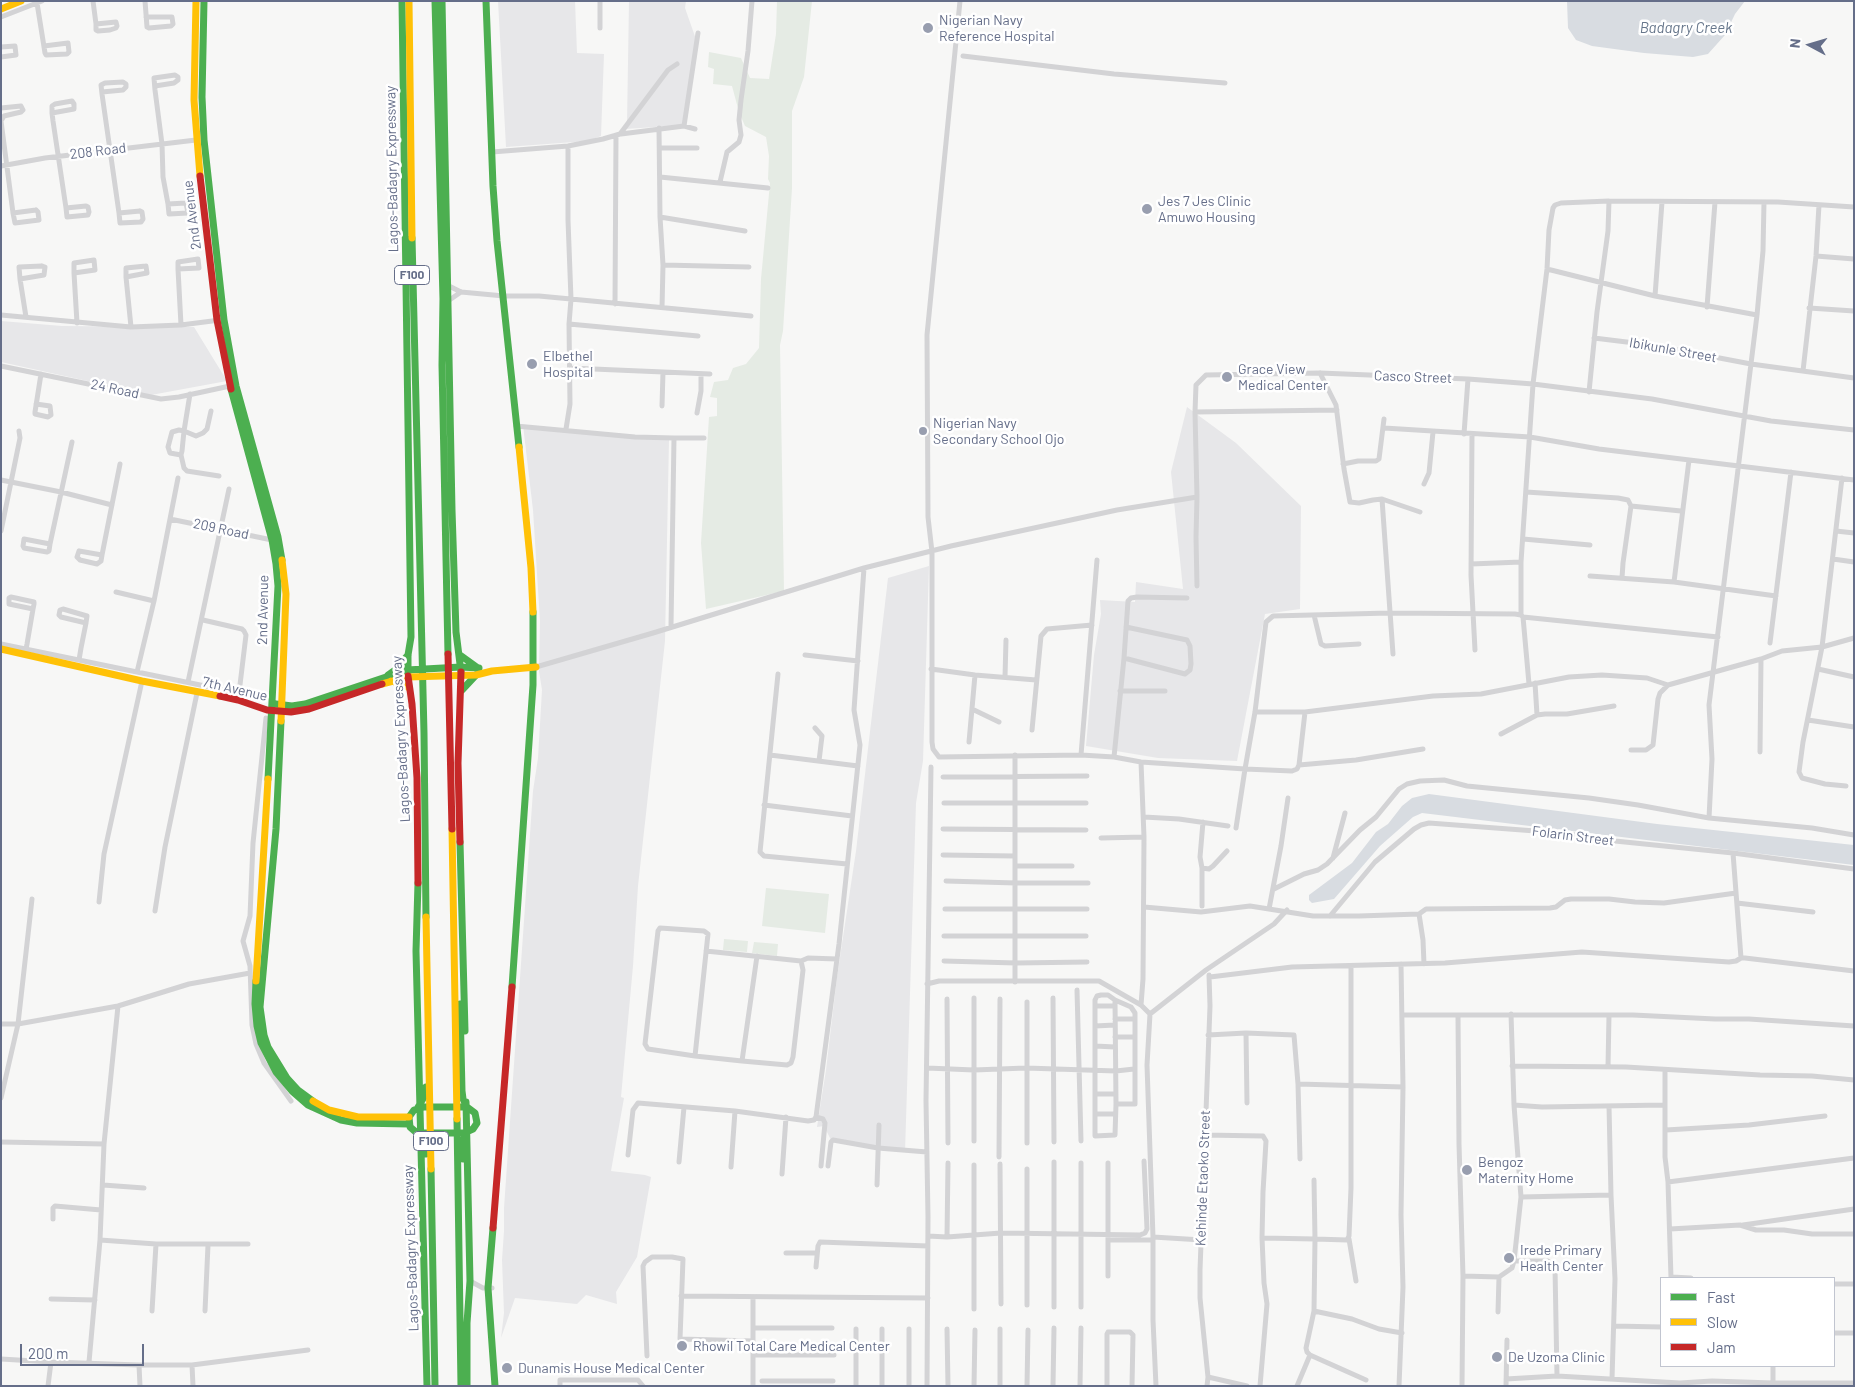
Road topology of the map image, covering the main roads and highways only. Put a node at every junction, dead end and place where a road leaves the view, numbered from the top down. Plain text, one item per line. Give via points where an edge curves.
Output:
1 (21, 1) edge
2 (196, 1) edge
3 (204, 1) edge
4 (402, 1) edge
5 (409, 1) edge
6 (436, 1) edge
7 (442, 1) edge
8 (486, 1) edge
9 (1, 9) edge
10 (220, 320) junction
11 (1, 649) edge
12 (408, 655) junction
13 (460, 655) junction
14 (461, 667) junction
15 (534, 667) junction
16 (477, 671) junction
17 (408, 673) junction
18 (462, 675) junction
19 (390, 678) junction
20 (409, 688) junction
21 (462, 690) junction
22 (276, 708) junction
23 (425, 897) junction
24 (452, 904) junction
25 (295, 1090) junction
26 (467, 1107) junction
27 (417, 1109) junction
28 (409, 1121) junction
29 (467, 1132) junction
30 (417, 1133) junction
31 (460, 1357) junction
32 (435, 1366) junction
33 (427, 1386) edge
34 (435, 1386) edge
35 (460, 1386) edge
36 (468, 1386) edge
37 (496, 1386) edge

1 - 9 main road
2 - 10 main road, 2nd Avenue via 196,140
3 - 10 main road, 2nd Avenue via 204,140
4 - 12 main road, Lagos-Badagry Expressway via 411,637
5 - 23 main road, Lagos-Badagry Expressway / F100 via 410,205 424,732
6 - 24 main road, F100 via 444,299 442,365
7 - 13 main road via 452,520 456,632
8 - 15 main road via 493,186 531,568
10 - 22 main road, 2nd Avenue via 222,351 230,386 276,564
10 - 22 main road, 2nd Avenue via 282,555 286,594
11 - 22 main road, 7th Avenue via 197,693 239,697
12 - 17 main road, Lagos-Badagry Expressway
12 - 19 main road
13 - 14 main road
13 - 16 main road
14 - 16 main road
14 - 17 main road
14 - 18 main road
15 - 16 main road
15 - 37 main road via 490,1288
16 - 18 main road
16 - 21 main road
17 - 18 main road
17 - 19 main road, 7th Avenue
17 - 20 main road, Lagos-Badagry Expressway
18 - 21 main road
19 - 20 main road
19 - 22 main road, 7th Avenue via 309,709 291,712
20 - 33 main road, Lagos-Badagry Expressway via 417,778 416,960
21 - 36 main road via 458,772 470,1281
22 - 25 main road, 2nd Avenue via 276,829 260,1008 268,1047
22 - 25 main road, 2nd Avenue via 255,1016 267,1056 276,1072
23 - 27 main road via 426,1092
23 - 32 main road, Lagos-Badagry Expressway / F100
24 - 26 main road via 462,1095
24 - 31 main road, F100
25 - 28 main road, 2nd Avenue via 308,1105 341,1120
26 - 27 main road
26 - 29 main road via 474,1111 477,1119 475,1127
27 - 28 main road via 411,1112
28 - 30 main road
29 - 30 main road
29 - 31 main road via 463,1141
30 - 32 main road via 426,1147
31 - 35 main road, F100
32 - 34 main road, Lagos-Badagry Expressway / F100

